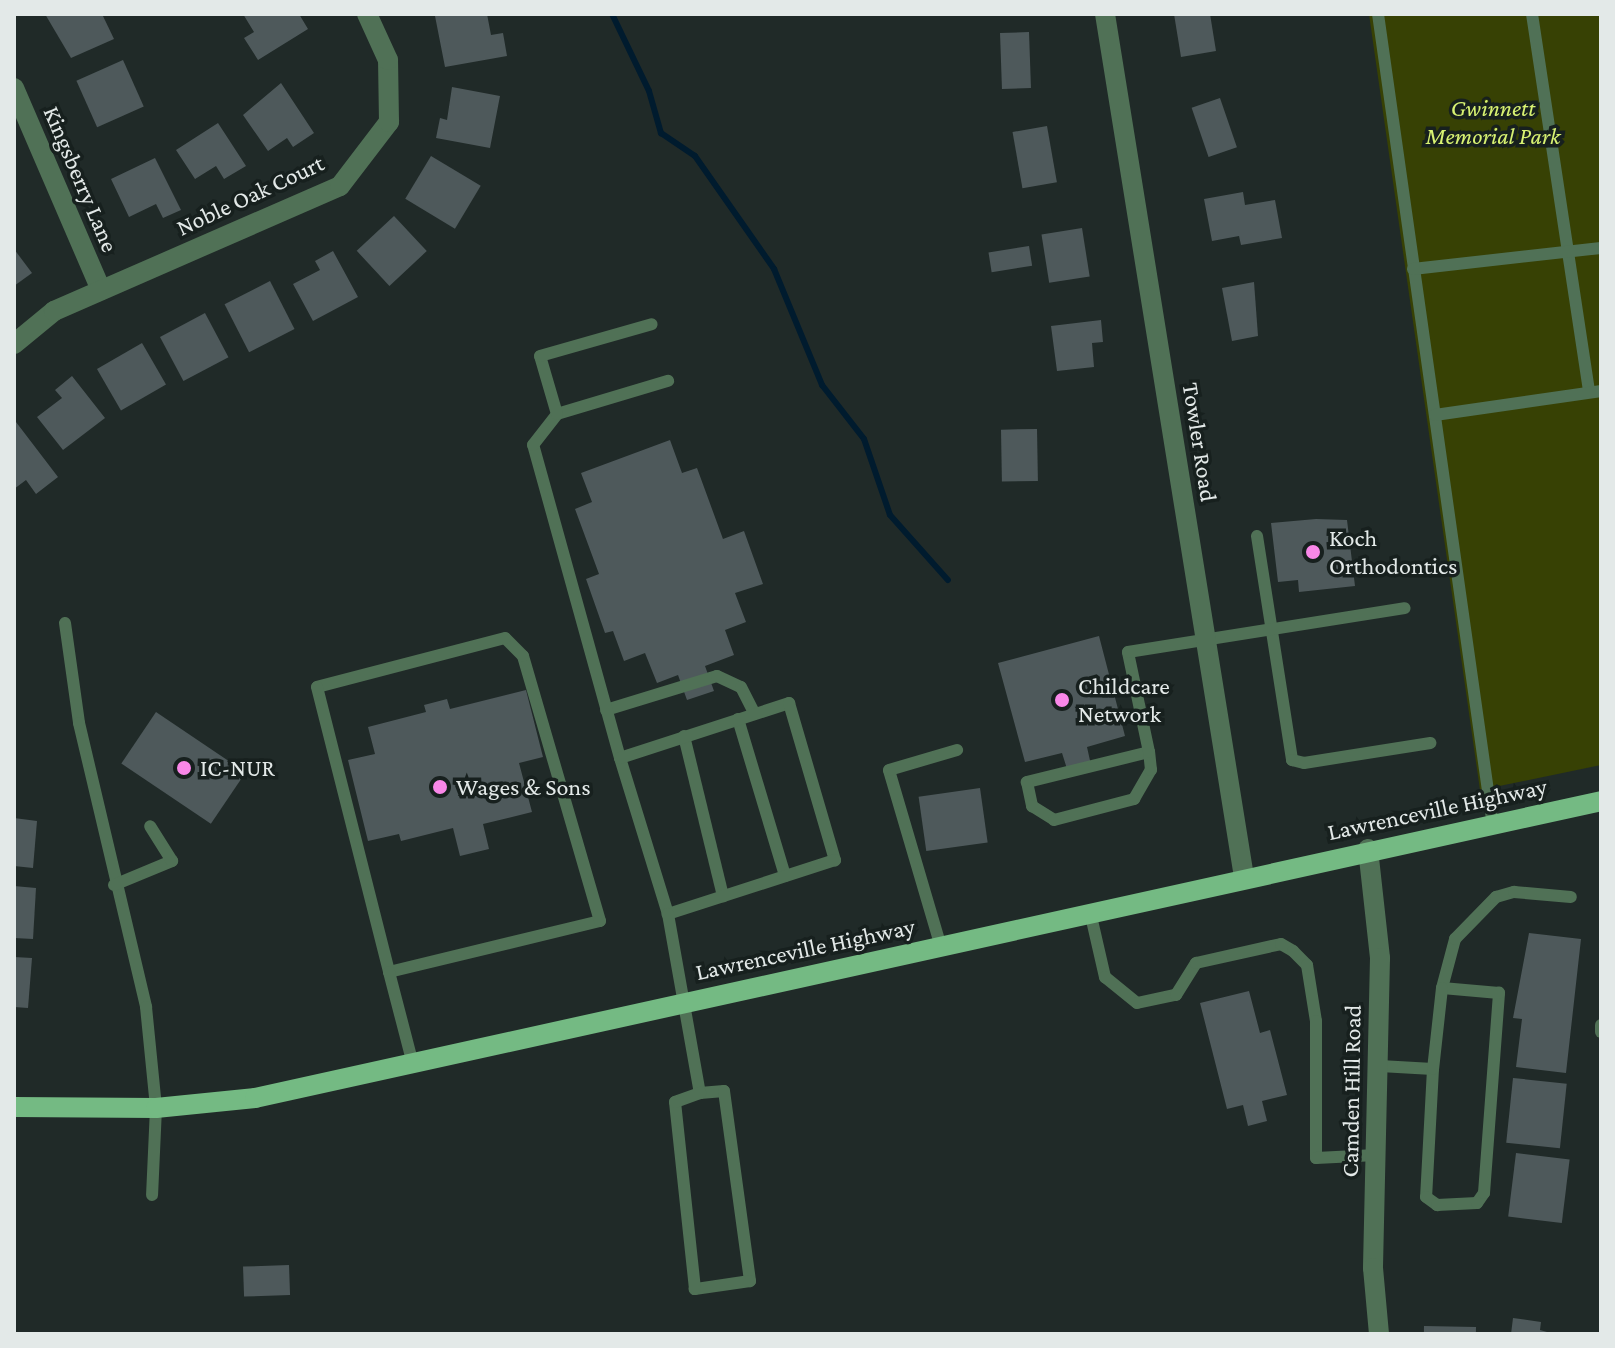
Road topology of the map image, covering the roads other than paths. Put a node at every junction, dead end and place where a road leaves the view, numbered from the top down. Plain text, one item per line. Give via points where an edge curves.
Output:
1 (367, 14) edge
2 (1105, 14) edge
3 (1378, 14) edge
4 (1532, 14) edge
5 (14, 88) edge
6 (1601, 248) edge
7 (1565, 251) junction
8 (1413, 269) junction
9 (101, 290) junction
10 (652, 324) dead end
11 (14, 344) edge
12 (668, 381) dead end
13 (1595, 392) edge
14 (557, 414) junction
15 (1435, 415) junction
16 (1257, 536) dead end
17 (1405, 608) dead end
18 (65, 623) dead end
19 (1270, 627) junction
20 (1204, 636) junction
21 (606, 710) junction
22 (755, 714) junction
23 (738, 719) junction
24 (684, 736) junction
25 (1430, 743) dead end
26 (957, 750) dead end
27 (1149, 752) junction
28 (620, 758) junction
29 (1601, 801) edge
30 (150, 826) dead end
31 (1493, 826) junction
32 (1368, 849) junction
33 (785, 876) junction
34 (1244, 877) junction
35 (114, 885) junction
36 (723, 896) junction
37 (1571, 897) dead end
38 (668, 914) junction
39 (1091, 916) junction
40 (941, 947) junction
41 (389, 972) junction
42 (1442, 988) junction
43 (681, 1002) junction
44 (1601, 1025) edge
45 (1601, 1032) edge
46 (413, 1064) junction
47 (1380, 1066) junction
48 (1433, 1069) junction
49 (700, 1093) junction
50 (14, 1107) edge
51 (156, 1108) junction
52 (1376, 1155) junction
53 (152, 1195) dead end
54 (1379, 1334) edge

1 - 9 street, Noble Oak Court via 388,60 389,122 340,186
2 - 20 street, Towler Road
3 - 8 lane
4 - 7 lane
5 - 9 street, Kingsberry Lane
6 - 7 lane
7 - 8 lane
7 - 13 lane
8 - 15 lane
9 - 11 street, Noble Oak Court via 54,311
10 - 14 lane via 540,356
12 - 14 lane
13 - 15 lane
14 - 21 lane via 533,445
15 - 31 lane
16 - 19 lane
17 - 19 lane
18 - 35 lane via 79,723
19 - 20 lane
19 - 25 lane via 1292,760 1304,763
20 - 27 lane via 1128,652
20 - 34 street, Towler Road
21 - 22 lane via 717,676 741,687
21 - 28 lane
22 - 23 lane
22 - 33 lane via 789,703 835,860
23 - 24 lane
23 - 33 lane
24 - 28 lane
24 - 36 lane
26 - 40 lane via 889,770
27 - 27 lane via 1151,770 1134,799 1054,820 1032,806 1027,782
28 - 38 lane
29 - 31 main road, Lawrenceville Highway
30 - 35 lane via 172,861
31 - 32 main road, Lawrenceville Highway
32 - 34 main road, Lawrenceville Highway
32 - 47 street, Camden Hill Road via 1380,958
33 - 36 lane
34 - 39 main road, Lawrenceville Highway
35 - 51 lane via 146,1007
36 - 38 lane
37 - 42 lane via 1514,892 1496,897 1455,939
38 - 43 lane
39 - 40 main road, Lawrenceville Highway
39 - 52 lane via 1105,977 1137,1003 1176,995 1196,963 1281,944 1293,951 1307,965 1316,1021 1316,1158
40 - 43 main road, Lawrenceville Highway
41 - 41 lane via 317,687 505,638 523,656 600,921
41 - 46 lane
42 - 48 lane
42 - 48 lane via 1499,993 1484,1193 1477,1203 1437,1205 1426,1197
43 - 46 main road, Lawrenceville Highway
43 - 49 lane
44 - 45 lane
46 - 51 main road, Lawrenceville Highway via 255,1098
47 - 48 lane
47 - 52 street, Camden Hill Road
49 - 49 lane via 724,1091 750,1281 695,1289 675,1102
50 - 51 main road, Lawrenceville Highway
51 - 53 lane
52 - 54 street, Camden Hill Road via 1373,1268

